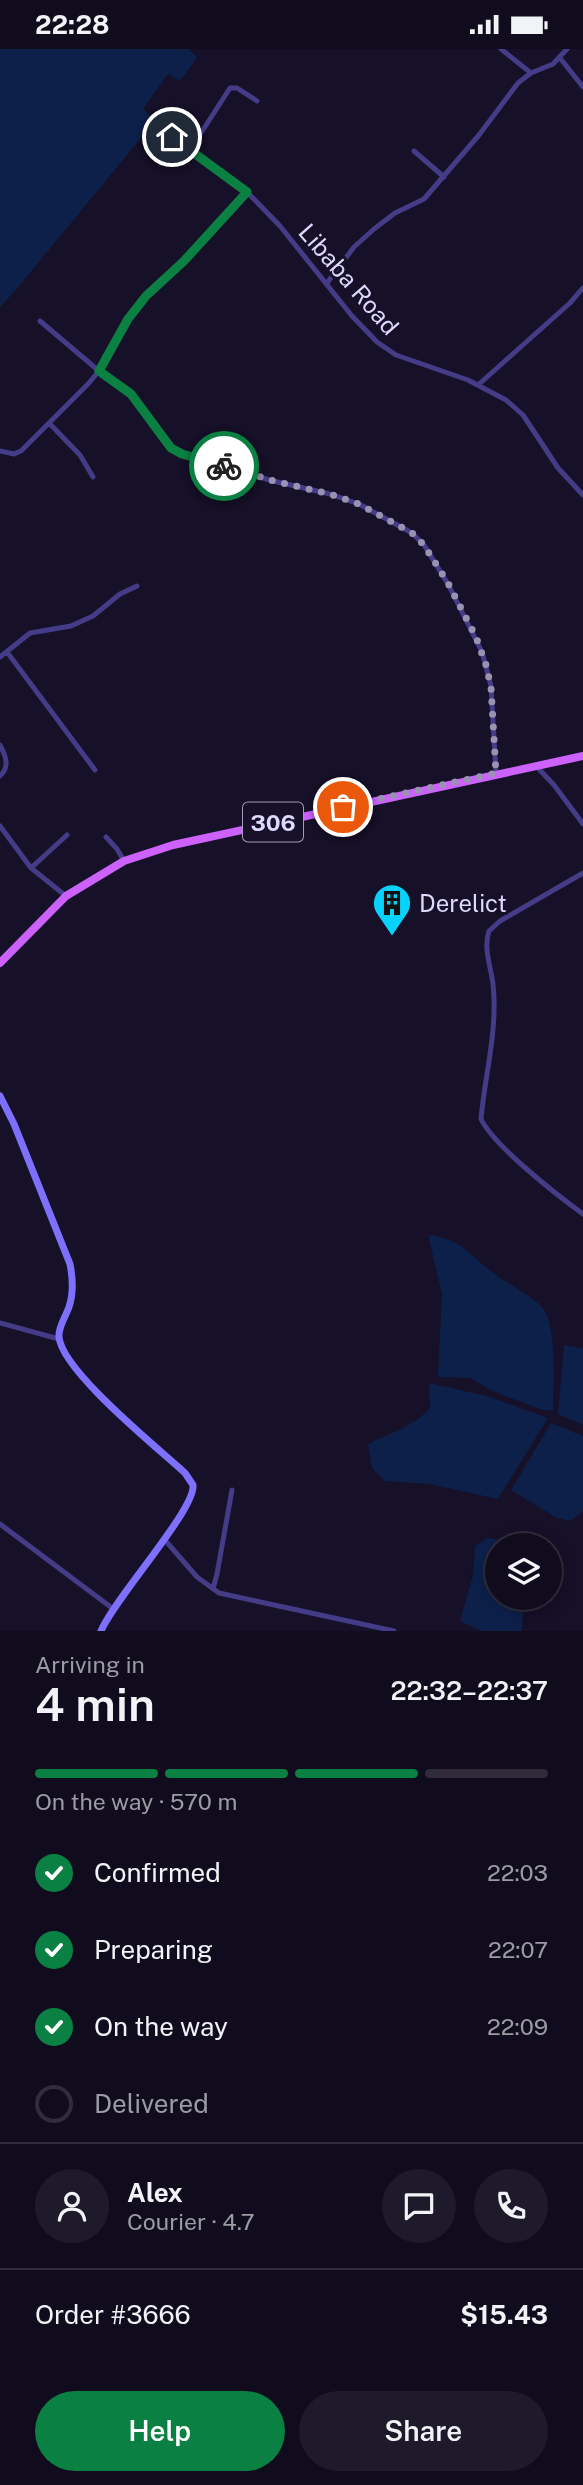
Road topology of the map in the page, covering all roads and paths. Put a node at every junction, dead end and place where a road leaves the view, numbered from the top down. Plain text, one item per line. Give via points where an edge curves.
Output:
1 (501, 49) edge
2 (567, 49) edge
3 (560, 58) junction
4 (531, 73) junction
5 (583, 87) edge
6 (257, 101) dead end
7 (154, 125) dead end
8 (190, 150) junction
9 (414, 151) dead end
10 (444, 177) junction
11 (247, 192) junction
12 (327, 283) junction
13 (583, 288) edge
14 (40, 321) dead end
15 (99, 371) junction
16 (478, 385) junction
17 (49, 423) junction
18 (0, 451) edge
19 (93, 477) dead end
20 (583, 495) edge
21 (137, 586) dead end
22 (7, 652) junction
23 (0, 657) edge
24 (0, 745) edge
25 (583, 755) edge
26 (537, 766) junction
27 (95, 769) dead end
28 (496, 773) junction
29 (0, 776) edge
30 (583, 824) edge
31 (0, 826) edge
32 (67, 835) dead end
33 (106, 837) dead end
34 (124, 861) junction
35 (30, 868) junction
36 (583, 873) edge
37 (66, 896) junction
38 (0, 963) edge
39 (0, 1096) edge
40 (583, 1214) edge
41 (0, 1323) edge
42 (59, 1339) junction
43 (232, 1490) dead end
44 (0, 1524) edge
45 (164, 1539) junction
46 (213, 1589) junction
47 (112, 1608) junction
48 (101, 1631) edge
49 (394, 1631) edge

1 - 4 street
2 - 3 street
3 - 4 street
3 - 5 street
4 - 10 street via 518,83
6 - 8 street via 237,87 230,88
7 - 8 street, Libaba Road
8 - 11 street, Libaba Road
9 - 10 street
10 - 12 street via 424,199 395,213 354,247
11 - 12 street, Libaba Road
11 - 15 street via 146,296
12 - 16 street, Libaba Road via 386,350
13 - 16 street
14 - 15 street
15 - 17 street
15 - 28 street via 131,394 162,439 182,454 359,504 412,533 424,545 482,652 491,687
16 - 20 street, Libaba Road via 523,415 558,468
17 - 18 street via 20,451
17 - 19 street via 80,455
21 - 22 street via 93,616 71,626 30,633
22 - 23 street
22 - 27 street
24 - 29 street via 7,761
25 - 26 main road, 306
26 - 28 main road, 306
26 - 30 street
28 - 34 main road, 306 via 173,845
31 - 35 street
32 - 35 street
33 - 34 street
34 - 37 main road, 306
35 - 37 street
36 - 40 street via 489,931 486,949 495,1028 481,1119 516,1159
37 - 38 main road, 306
39 - 42 street via 70,1264 73,1286
41 - 42 street
42 - 45 street via 94,1391 190,1480 192,1497
43 - 46 street
44 - 47 street
45 - 46 street
45 - 47 street
46 - 49 street
47 - 48 street

